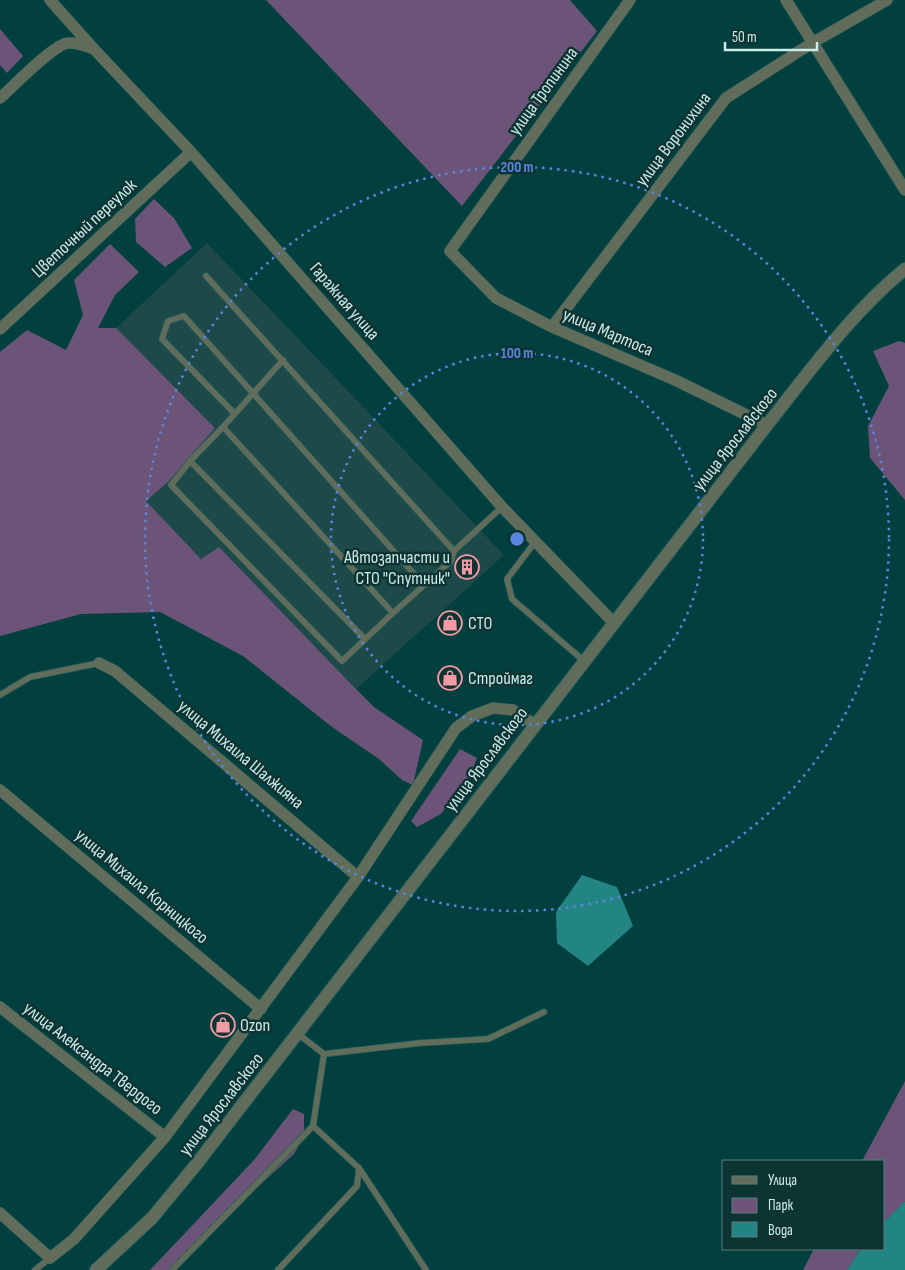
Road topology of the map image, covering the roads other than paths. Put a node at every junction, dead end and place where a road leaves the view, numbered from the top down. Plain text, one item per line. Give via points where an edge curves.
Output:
1 (50, 0) edge
2 (630, 0) edge
3 (786, 0) edge
4 (886, 0) edge
5 (812, 43) junction
6 (93, 48) junction
7 (0, 98) edge
8 (191, 152) junction
9 (904, 187) edge
10 (450, 251) joint
11 (905, 269) edge
12 (206, 276) dead end
13 (552, 327) junction
14 (0, 329) edge
15 (283, 360) junction
16 (252, 393) junction
17 (234, 413) junction
18 (766, 425) junction
19 (223, 427) junction
20 (190, 461) junction
21 (502, 508) junction
22 (535, 542) junction
23 (454, 551) junction
24 (424, 585) junction
25 (393, 613) junction
26 (614, 623) junction
27 (365, 639) junction
28 (584, 661) junction
29 (99, 663) joint
30 (0, 695) edge
31 (535, 725) junction
32 (0, 790) edge
33 (358, 877) junction
34 (0, 1007) edge
35 (262, 1009) junction
36 (544, 1012) dead end
37 (298, 1034) junction
38 (324, 1054) junction
39 (313, 1126) junction
40 (165, 1137) junction
41 (359, 1168) junction
42 (0, 1213) edge
43 (50, 1258) junction
44 (35, 1270) edge
45 (96, 1270) edge
46 (172, 1270) edge
47 (278, 1270) edge
48 (426, 1270) edge

1 - 6 street, Гаражная улица
2 - 10 street, улица Тропинина
3 - 5 street
4 - 5 street, улица Воронихина
5 - 9 street
5 - 13 street, улица Воронихина via 726,98
6 - 7 street via 65,44
6 - 8 street, Гаражная улица
8 - 14 street, Цветочный переулок
8 - 21 street, Гаражная улица
10 - 13 street, улица Мартоса via 496,298
11 - 18 street, улица Ярославского via 849,323
12 - 15 lane
13 - 18 street, улица Мартоса via 675,380
15 - 16 lane
15 - 23 lane
16 - 17 lane
16 - 17 lane via 184,316 168,321 162,339
16 - 24 lane
17 - 19 lane
18 - 26 street, улица Ярославского
19 - 20 lane
19 - 25 lane
20 - 27 lane
20 - 27 lane via 171,486 342,662
21 - 22 street, Гаражная улица
21 - 23 lane
22 - 26 street, Гаражная улица
22 - 28 lane via 506,579 512,599
23 - 24 lane via 451,561
24 - 25 lane
25 - 27 lane
26 - 28 street, улица Ярославского
28 - 31 street, улица Ярославского
29 - 30 lane via 30,677
29 - 33 street, улица Михаила Шалжияна via 115,671
31 - 33 street via 513,710 492,708 472,716 456,728
31 - 37 street, улица Ярославского
32 - 35 street, улица Михаила Корницкого
33 - 35 street
34 - 40 street, улица Александра Твердого
35 - 40 street
36 - 38 lane via 488,1039
37 - 38 lane
37 - 45 street, улица Ярославского via 152,1218
38 - 39 lane
39 - 41 lane
39 - 46 lane
40 - 43 street via 74,1239
41 - 47 lane via 357,1186
41 - 48 lane
42 - 43 street
43 - 44 lane

